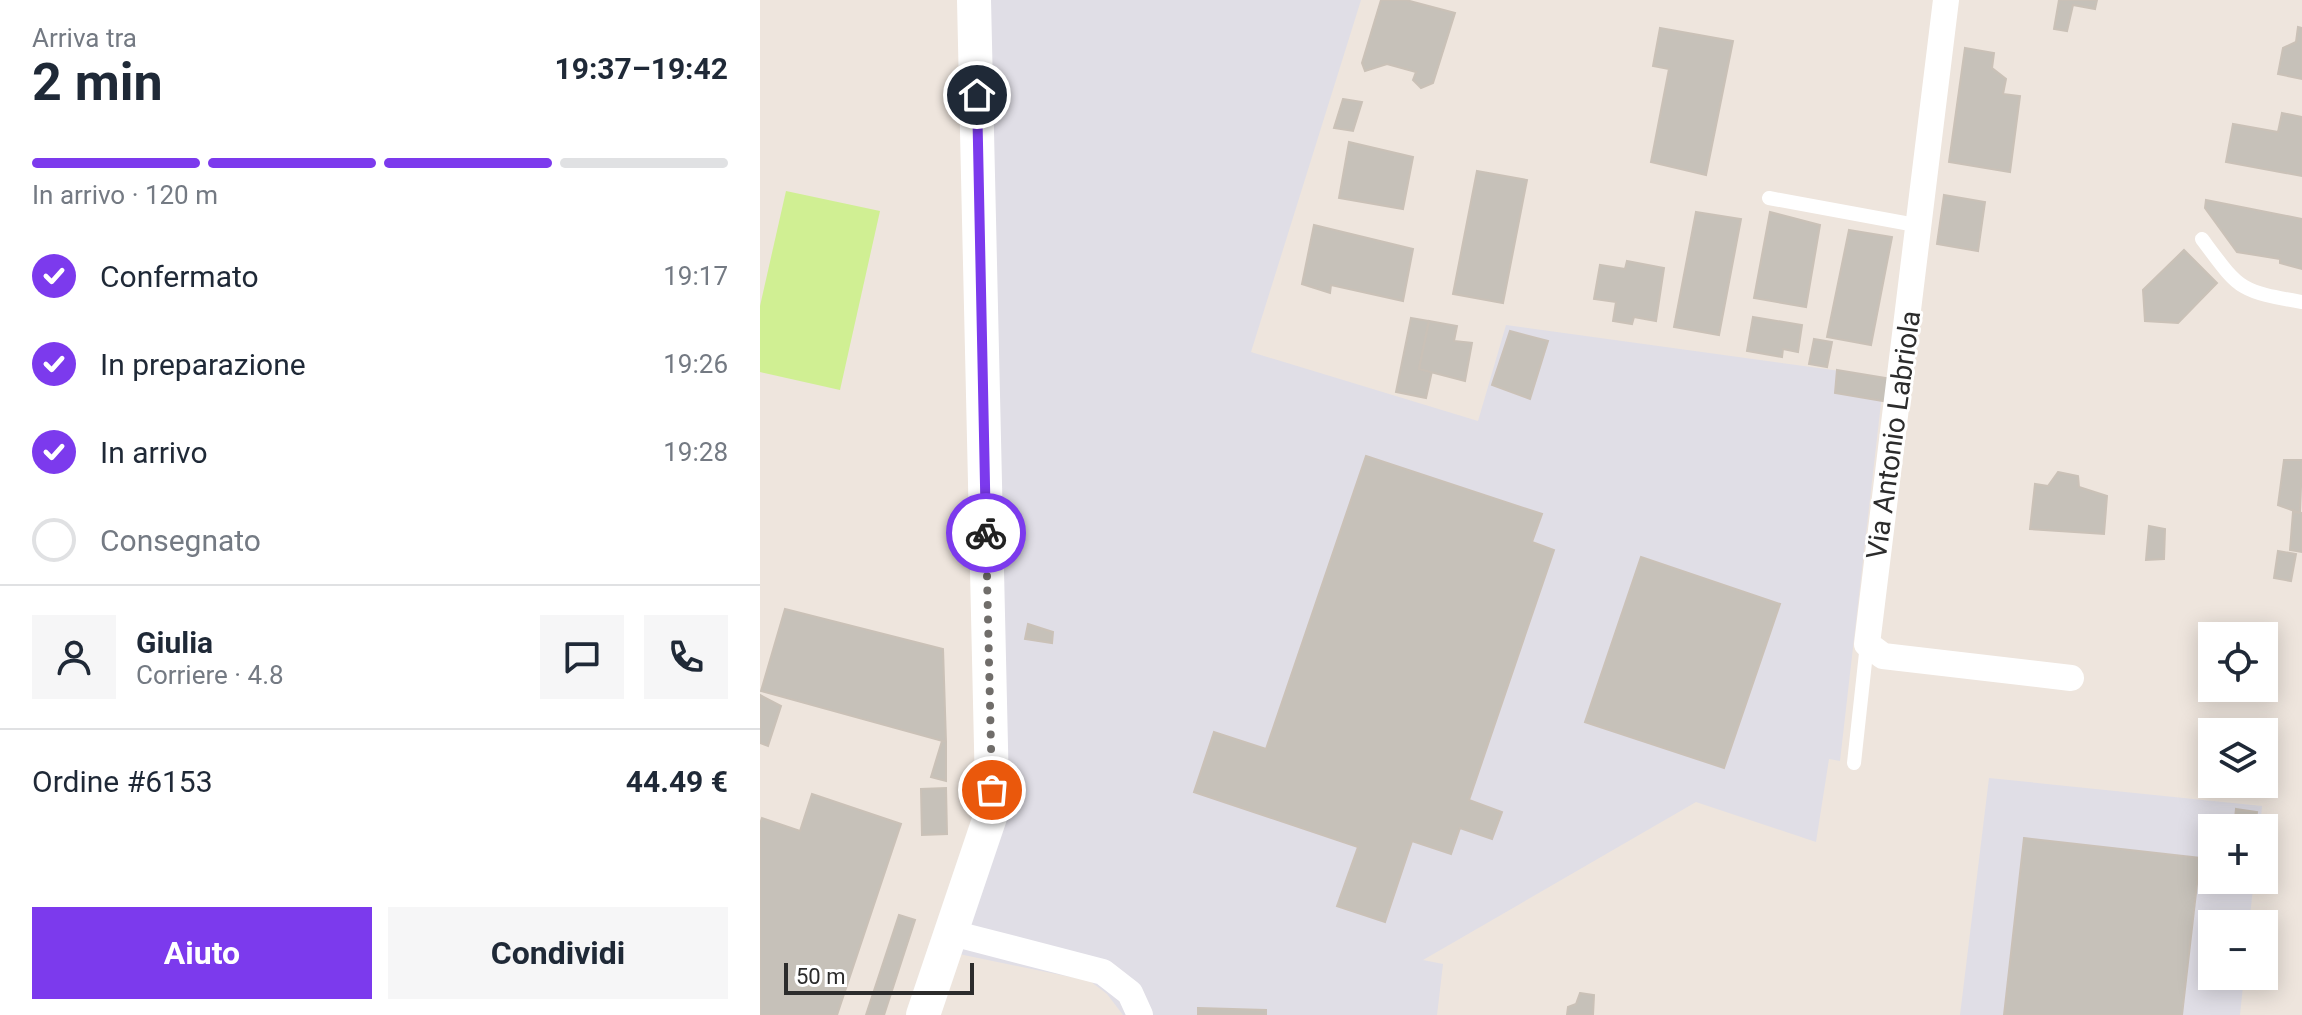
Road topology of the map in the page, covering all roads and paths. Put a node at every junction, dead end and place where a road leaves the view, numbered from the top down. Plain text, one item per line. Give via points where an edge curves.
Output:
1 (955, 0) edge
2 (974, 0) edge
3 (1946, 0) edge
4 (1769, 198) dead end
5 (1921, 226) junction
6 (2202, 239) dead end
7 (2302, 302) edge
8 (1867, 644) junction
9 (2071, 678) dead end
10 (1854, 763) dead end
11 (980, 846) junction
12 (952, 933) junction
13 (923, 1015) edge
14 (1140, 1015) edge

1 - 11 street via 970,800
2 - 11 street via 992,790
3 - 5 street, Via Antonio Labriola
4 - 5 lane
5 - 8 street, Via Antonio Labriola
6 - 7 lane via 2236,284 2261,295
8 - 9 street via 1883,656
8 - 10 lane, Via Antonio Labriola
11 - 12 street
12 - 13 street
12 - 14 street via 1103,972 1130,993

